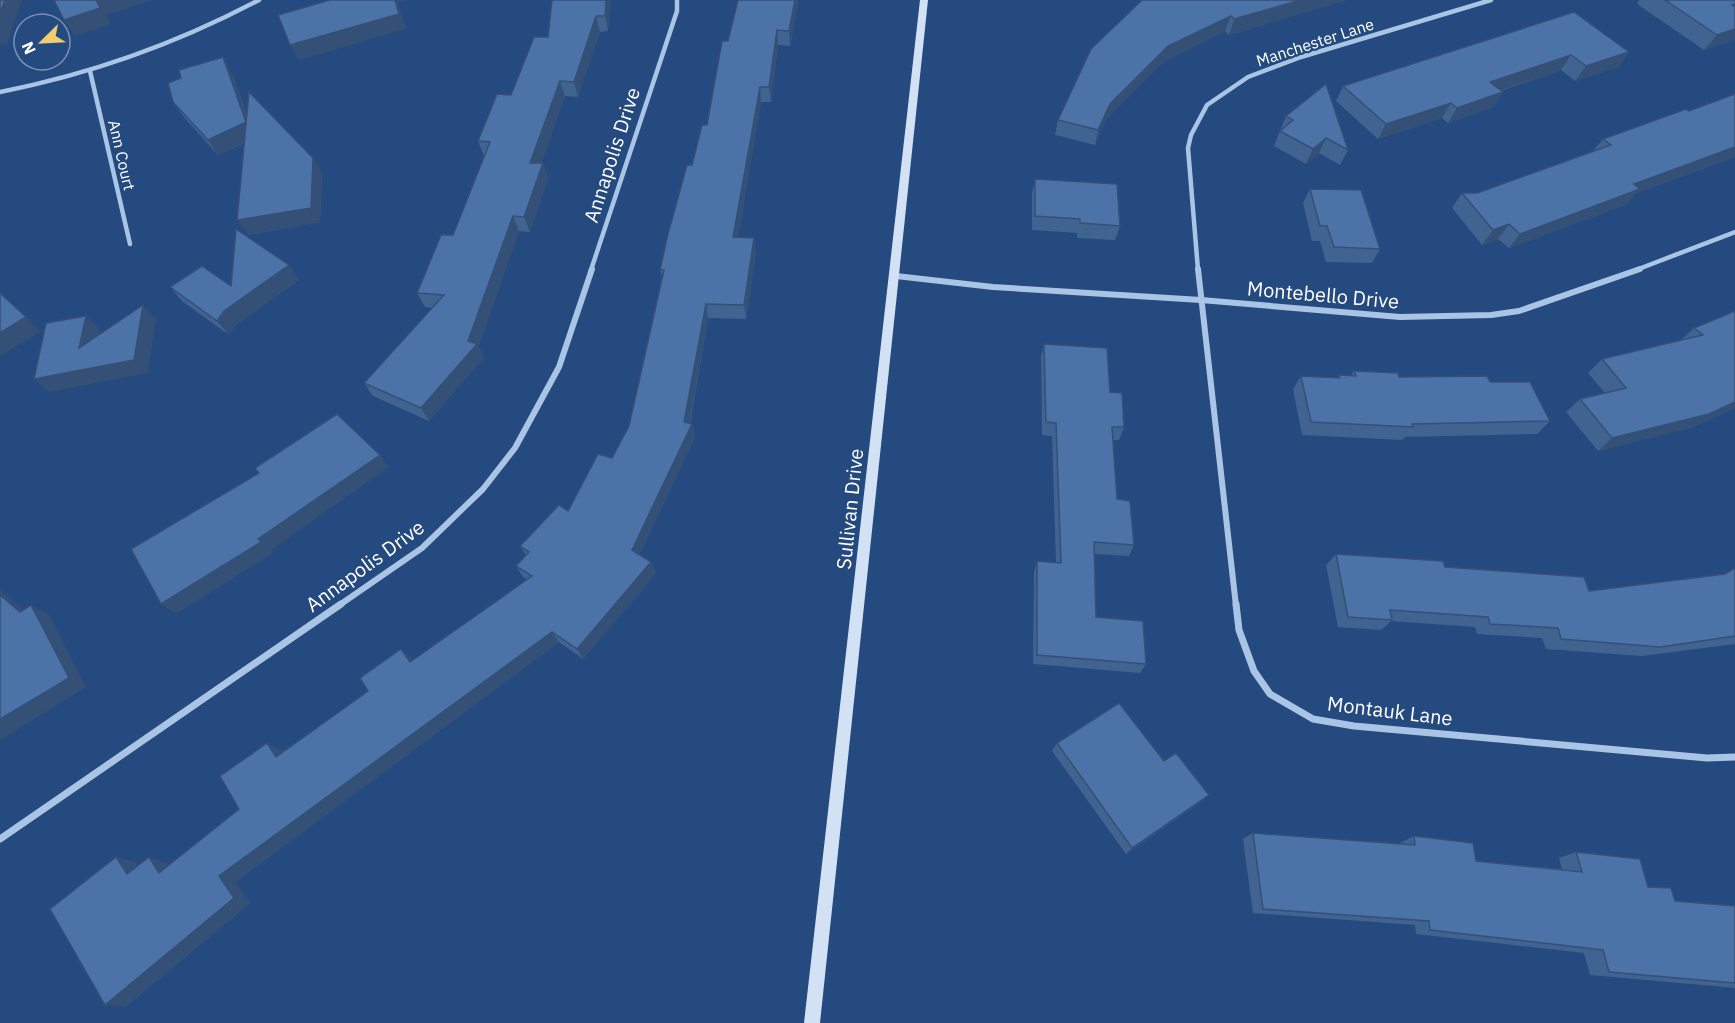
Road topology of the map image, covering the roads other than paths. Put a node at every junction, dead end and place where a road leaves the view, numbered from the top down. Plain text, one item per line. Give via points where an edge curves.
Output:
1 (259, 0) edge
2 (677, 0) edge
3 (924, 0) edge
4 (1491, 0) edge
5 (90, 71) junction
6 (0, 92) edge
7 (1735, 232) edge
8 (130, 244) dead end
9 (896, 276) junction
10 (1201, 300) junction
11 (1735, 757) edge
12 (0, 839) edge
13 (812, 1023) edge

1 - 5 street via 192,34
2 - 12 street, Annapolis Drive via 677,11 559,367 515,448 483,489 422,548
3 - 9 street, Sullivan Drive
4 - 10 street, Manchester Lane via 1301,57 1248,77 1207,105 1188,148
5 - 6 street
5 - 8 street, Ann Court
7 - 10 street, Montebello Drive via 1519,311 1491,315 1400,317
9 - 10 street, Montebello Drive via 993,287
9 - 13 street, Sullivan Drive
10 - 11 street, Montauk Lane via 1239,630 1254,671 1270,694 1313,719 1354,726 1707,758

